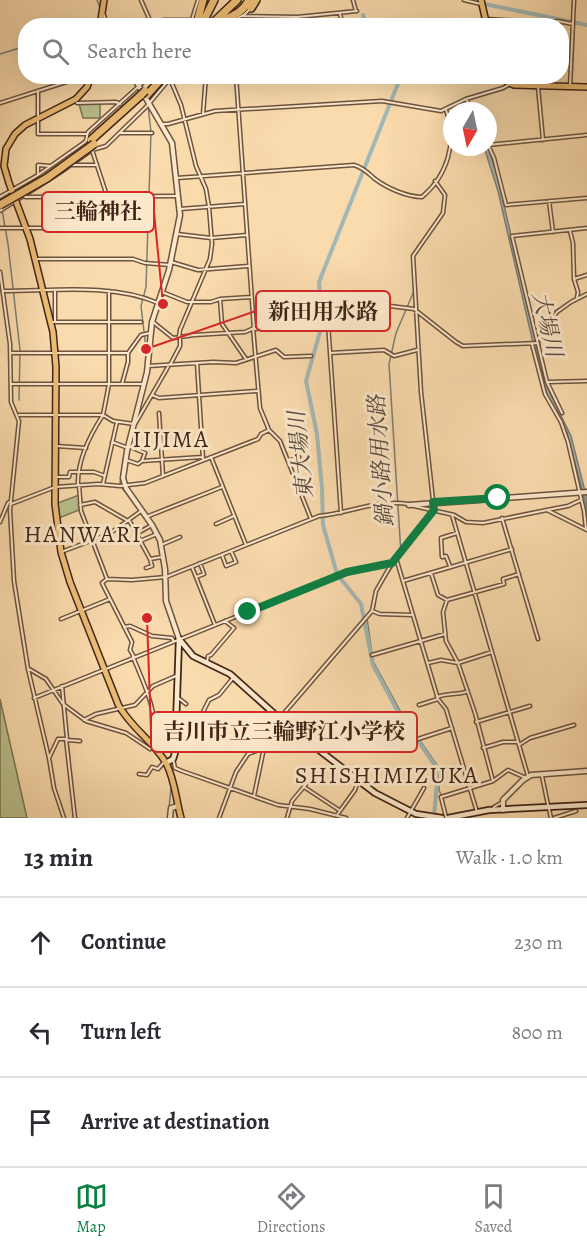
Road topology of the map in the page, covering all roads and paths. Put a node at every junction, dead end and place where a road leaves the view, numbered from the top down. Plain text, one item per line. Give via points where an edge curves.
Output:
1 (104, 0) edge
2 (141, 0) edge
3 (198, 0) edge
4 (203, 0) edge
5 (214, 0) edge
6 (237, 0) edge
7 (249, 0) edge
8 (255, 0) edge
9 (353, 0) edge
10 (464, 0) edge
11 (474, 0) edge
12 (574, 0) edge
13 (481, 2) edge
14 (251, 8) joint
15 (339, 14) junction
16 (104, 15) dead end
17 (242, 15) junction
18 (101, 18) edge
19 (105, 18) edge
20 (149, 18) edge
21 (196, 18) edge
22 (196, 18) edge
23 (198, 18) edge
24 (218, 18) edge
25 (227, 18) edge
26 (236, 18) edge
27 (340, 18) edge
28 (485, 18) edge
29 (569, 22) edge
30 (573, 23) junction
31 (62, 84) edge
32 (88, 84) edge
33 (137, 84) edge
34 (148, 84) edge
35 (152, 84) edge
36 (160, 84) edge
37 (172, 84) edge
38 (206, 84) edge
39 (237, 84) edge
40 (510, 84) joint
41 (538, 84) junction
42 (570, 87) junction
43 (587, 87) edge
44 (38, 92) junction
45 (144, 96) junction
46 (466, 99) junction
47 (461, 102) edge
48 (468, 102) edge
49 (0, 103) edge
50 (77, 103) dead end
51 (120, 104) junction
52 (443, 110) edge
53 (239, 111) junction
54 (203, 114) junction
55 (184, 118) junction
56 (38, 119) junction
57 (161, 124) junction
58 (120, 133) junction
59 (151, 133) dead end
60 (587, 135) edge
61 (543, 140) junction
62 (90, 143) junction
63 (497, 144) edge
64 (448, 156) edge
65 (492, 156) edge
66 (64, 157) junction
67 (71, 165) junction
68 (97, 165) junction
69 (51, 166) junction
70 (243, 173) junction
71 (37, 176) junction
72 (200, 176) junction
73 (177, 178) junction
74 (435, 181) junction
75 (42, 185) junction
76 (18, 187) junction
77 (37, 188) junction
78 (12, 191) junction
79 (39, 196) junction
80 (107, 196) junction
81 (179, 196) junction
82 (24, 197) junction
83 (0, 198) edge
84 (587, 198) edge
85 (549, 201) junction
86 (17, 202) junction
87 (245, 204) junction
88 (209, 207) junction
89 (2, 209) edge
90 (180, 209) junction
91 (0, 228) edge
92 (27, 228) junction
93 (109, 228) junction
94 (147, 228) dead end
95 (587, 228) edge
96 (570, 231) junction
97 (553, 232) junction
98 (177, 234) junction
99 (247, 235) junction
100 (212, 238) junction
101 (36, 260) junction
102 (171, 264) junction
103 (249, 266) junction
104 (206, 269) junction
105 (0, 272) edge
106 (587, 275) edge
107 (574, 279) junction
108 (4, 291) junction
109 (44, 291) junction
110 (55, 291) junction
111 (109, 291) junction
112 (162, 292) junction
113 (587, 294) edge
114 (251, 297) junction
115 (577, 297) junction
116 (220, 299) junction
117 (192, 302) junction
118 (158, 303) junction
119 (416, 311) junction
120 (53, 322) junction
121 (109, 322) junction
122 (141, 322) dead end
123 (152, 322) junction
124 (328, 323) junction
125 (253, 328) junction
126 (228, 333) junction
127 (146, 334) junction
128 (180, 337) junction
129 (537, 342) junction
130 (532, 344) junction
131 (418, 350) junction
132 (11, 353) junction
133 (56, 353) junction
134 (109, 353) junction
135 (128, 353) junction
136 (330, 353) junction
137 (311, 356) dead end
138 (255, 357) junction
139 (246, 359) junction
140 (197, 363) junction
141 (169, 365) junction
142 (147, 366) junction
143 (587, 381) edge
144 (547, 382) junction
145 (11, 384) junction
146 (56, 384) junction
147 (109, 384) junction
148 (122, 384) junction
149 (142, 384) junction
150 (257, 391) junction
151 (199, 394) junction
152 (152, 395) junction
153 (159, 412) dead end
154 (562, 413) dead end
155 (18, 415) junction
156 (56, 415) junction
157 (103, 415) junction
158 (117, 422) junction
159 (133, 424) junction
160 (269, 430) junction
161 (112, 442) junction
162 (56, 446) junction
163 (127, 447) junction
164 (86, 448) junction
165 (211, 457) junction
166 (298, 457) dead end
167 (203, 458) junction
168 (162, 459) junction
169 (125, 460) junction
170 (142, 461) junction
171 (288, 461) junction
172 (78, 470) junction
173 (105, 476) junction
174 (163, 476) junction
175 (56, 477) junction
176 (103, 485) junction
177 (79, 486) junction
178 (123, 486) junction
179 (223, 487) junction
180 (55, 488) junction
181 (583, 492) edge
182 (582, 499) junction
183 (11, 502) junction
184 (433, 502) junction
185 (81, 505) junction
186 (410, 505) junction
187 (434, 510) junction
188 (547, 510) junction
189 (140, 512) junction
190 (341, 513) junction
191 (452, 515) junction
192 (234, 516) junction
193 (502, 518) junction
194 (146, 519) junction
195 (311, 519) junction
196 (128, 520) junction
197 (0, 522) edge
198 (216, 524) dead end
199 (151, 526) junction
200 (586, 530) edge
201 (457, 533) junction
202 (136, 534) junction
203 (156, 535) junction
204 (180, 537) dead end
205 (140, 541) junction
206 (92, 542) junction
207 (161, 545) junction
208 (246, 545) junction
209 (512, 549) junction
210 (231, 551) junction
211 (61, 552) junction
212 (222, 555) junction
213 (162, 557) junction
214 (396, 558) junction
215 (150, 560) junction
216 (466, 562) junction
217 (200, 563) junction
218 (392, 563) junction
219 (192, 567) junction
220 (450, 567) junction
221 (147, 568) dead end
222 (431, 573) junction
223 (519, 574) junction
224 (164, 577) junction
225 (196, 577) junction
226 (107, 579) junction
227 (403, 581) junction
228 (475, 593) junction
229 (110, 599) junction
230 (447, 600) junction
231 (81, 611) junction
232 (372, 611) junction
233 (413, 615) junction
234 (61, 619) dead end
235 (225, 621) junction
236 (215, 625) junction
237 (124, 627) junction
238 (446, 634) junction
239 (538, 639) dead end
240 (176, 640) junction
241 (421, 641) junction
242 (492, 652) junction
243 (372, 655) dead end
244 (133, 657) junction
245 (207, 663) junction
246 (427, 663) junction
247 (458, 663) junction
248 (28, 669) junction
249 (104, 669) junction
250 (176, 676) junction
251 (234, 677) junction
252 (62, 686) junction
253 (54, 689) junction
254 (148, 692) junction
255 (182, 692) dead end
256 (467, 692) junction
257 (177, 697) junction
258 (34, 698) junction
259 (437, 698) junction
260 (63, 704) junction
261 (186, 704) dead end
262 (419, 705) dead end
263 (530, 706) dead end
264 (121, 709) junction
265 (509, 712) junction
266 (201, 716) dead end
267 (279, 719) junction
268 (84, 720) junction
269 (476, 722) junction
270 (574, 725) dead end
271 (452, 728) junction
272 (142, 735) junction
273 (66, 739) junction
274 (304, 739) junction
275 (418, 739) dead end
276 (80, 741) dead end
277 (137, 741) junction
278 (518, 743) junction
279 (151, 748) junction
280 (264, 748) junction
281 (483, 748) junction
282 (294, 750) dead end
283 (49, 758) junction
284 (173, 759) junction
285 (165, 762) junction
286 (587, 771) edge
287 (542, 773) junction
288 (139, 774) dead end
289 (527, 777) junction
290 (358, 781) junction
291 (493, 781) junction
292 (307, 783) dead end
293 (230, 787) junction
294 (304, 787) junction
295 (424, 788) dead end
296 (470, 789) junction
297 (254, 796) junction
298 (503, 802) junction
299 (178, 806) junction
300 (587, 806) edge
301 (290, 807) junction
302 (494, 807) dead end
303 (549, 808) junction
304 (339, 810) junction
305 (503, 810) junction
306 (576, 811) dead end
307 (410, 812) junction
308 (479, 812) junction
309 (330, 814) junction
310 (337, 815) junction
311 (64, 818) edge
312 (75, 818) edge
313 (170, 818) edge
314 (181, 818) edge
315 (219, 818) edge
316 (287, 818) edge
317 (329, 818) edge
318 (346, 818) edge
319 (407, 818) edge
320 (443, 818) edge
321 (552, 818) edge

1 - 18 main road
2 - 20 street
3 - 21 street
4 - 22 highway
5 - 23 highway
6 - 24 highway
7 - 25 highway via 240,13
8 - 14 highway
9 - 15 street via 356,11
10 - 13 street
11 - 13 street
12 - 30 street
13 - 28 main road
14 - 17 street
15 - 17 street
15 - 27 street
16 - 19 street
17 - 26 street
29 - 30 street
30 - 42 street
31 - 44 street
32 - 56 main road via 76,99
33 - 45 street
34 - 45 street
35 - 45 highway
36 - 45 highway
37 - 55 street
38 - 54 street
39 - 53 street
40 - 41 main road
40 - 46 street
41 - 42 main road
41 - 61 street
42 - 43 main road
44 - 49 street
44 - 56 street
45 - 51 street
45 - 57 street
45 - 58 street
45 - 62 highway
46 - 47 street
46 - 48 street
50 - 51 street
51 - 62 street
52 - 53 street via 391,102
53 - 54 street
53 - 70 street
54 - 55 street
55 - 57 street
55 - 72 street
56 - 62 street via 38,134
56 - 78 main road via 19,130 6,149 5,171
57 - 73 street via 172,143
58 - 59 street
58 - 62 street via 106,146
60 - 61 street
61 - 63 street
62 - 66 street
62 - 67 street
62 - 68 street
62 - 83 highway
62 - 89 highway, bridge
64 - 74 street
65 - 85 street via 506,205
66 - 67 street
66 - 69 street
67 - 68 street
67 - 75 street
68 - 80 street
69 - 71 street
69 - 71 street via 38,165
70 - 72 street
70 - 74 street via 354,165 389,187 417,197 423,197
70 - 87 street
71 - 75 street
71 - 76 street
72 - 73 street
72 - 88 street
73 - 81 street
74 - 119 street via 446,198 443,213 413,256
75 - 77 street
76 - 78 street
76 - 82 street
77 - 79 street
77 - 82 street
78 - 83 street
78 - 86 main road
79 - 80 street
79 - 82 street
80 - 81 street
80 - 93 street
81 - 90 street
82 - 86 street
83 - 89 street
84 - 85 street
85 - 97 street
86 - 89 street
86 - 92 main road
87 - 88 street
87 - 99 street
88 - 90 street
88 - 100 street
90 - 98 street
91 - 92 street
92 - 93 street
92 - 101 main road
93 - 94 street
95 - 96 street
96 - 97 street
96 - 107 street
97 - 129 street via 513,236
98 - 100 street
98 - 102 street
99 - 100 street
99 - 103 street
100 - 104 street
101 - 102 street via 133,259
101 - 109 main road
102 - 104 street
102 - 112 street
103 - 104 street
103 - 114 street
104 - 117 street
105 - 108 street
106 - 107 street
107 - 115 street
108 - 109 street
108 - 132 street
109 - 110 street
109 - 120 main road
110 - 111 street
110 - 120 street
111 - 118 street via 143,296
111 - 121 street
112 - 117 street
112 - 118 street
113 - 115 street
114 - 116 street
114 - 125 street
115 - 129 street via 557,312
116 - 117 street
116 - 126 street via 222,324
117 - 128 street
118 - 123 street
119 - 124 street via 386,306
119 - 130 street via 463,346
119 - 131 street
120 - 121 street
120 - 133 main road
121 - 122 street
121 - 134 street
123 - 127 street
123 - 128 street via 173,338
124 - 125 street
124 - 136 street
125 - 126 street
125 - 138 street
126 - 128 street
126 - 139 street
127 - 135 street
127 - 142 street
128 - 141 street via 180,346
129 - 130 street
129 - 144 street
130 - 181 street via 547,399 564,431
131 - 136 street via 394,356 384,350
131 - 184 street
132 - 133 street
132 - 145 street
133 - 134 street
133 - 146 main road
134 - 135 street
134 - 147 street
135 - 148 street
136 - 190 street
137 - 138 street via 284,357 276,350
138 - 139 street
138 - 150 street
139 - 140 street via 236,363
140 - 141 street
140 - 151 street
141 - 142 street
141 - 152 street
142 - 149 street
143 - 144 street
144 - 154 street
145 - 146 street
145 - 155 street via 12,405
146 - 147 street
146 - 156 main road
147 - 148 street
147 - 157 street
148 - 149 street
149 - 159 street
150 - 151 street
150 - 160 street
151 - 152 street via 159,398
151 - 167 street
152 - 159 street
153 - 168 street
155 - 156 street
155 - 183 street
156 - 157 street
156 - 162 main road
157 - 158 street
157 - 164 street
158 - 159 street
158 - 161 street
159 - 163 street
160 - 165 street
160 - 171 street via 280,441
161 - 163 street
161 - 173 street
162 - 164 street
162 - 175 main road
163 - 169 street
163 - 170 street via 145,453
164 - 172 street
165 - 167 street
165 - 179 street
166 - 171 street
167 - 168 street
167 - 174 street
168 - 170 street
168 - 174 street
169 - 170 street via 138,464
169 - 178 street
171 - 195 street
172 - 173 street
172 - 175 street via 70,472 69,477
172 - 177 street
173 - 176 street
174 - 178 street
175 - 180 main road
176 - 177 street
176 - 178 street
177 - 180 street
177 - 185 street
178 - 189 street
179 - 192 street
179 - 194 street
180 - 183 street
180 - 211 main road
181 - 182 street
181 - 184 street
182 - 188 street
182 - 200 street
183 - 197 street
183 - 248 street via 14,581
184 - 186 street
184 - 187 street
185 - 196 street via 96,502
185 - 206 street
186 - 187 street
186 - 190 street via 377,503
187 - 191 street
187 - 214 street
188 - 193 street
188 - 200 street
189 - 194 street
189 - 196 street
190 - 195 street
191 - 193 street via 466,522
191 - 201 street
192 - 198 street
192 - 208 street
193 - 209 street
194 - 199 street
195 - 208 street
196 - 202 street
196 - 206 street
199 - 202 street
199 - 203 street
201 - 216 street
201 - 220 street via 441,538 442,557 446,556
202 - 205 street
203 - 205 street
203 - 207 street
204 - 207 street
205 - 215 street
206 - 211 street
206 - 226 street
207 - 213 street
208 - 210 street
209 - 216 street
209 - 223 street
210 - 212 street
210 - 212 street via 236,562 226,566
211 - 231 main road
212 - 217 street
213 - 215 street
213 - 224 street
214 - 218 street
214 - 227 street
215 - 221 street via 152,566
216 - 220 street
216 - 228 street
217 - 219 street
217 - 225 street via 204,574
218 - 232 street via 376,591
218 - 235 street via 337,576
219 - 224 street
219 - 225 street
220 - 222 street
222 - 227 street
222 - 230 street via 438,595
223 - 228 street via 503,579 504,584
223 - 239 street
224 - 226 street
224 - 240 street
225 - 236 street
226 - 229 street via 102,583
227 - 233 street
228 - 230 street
228 - 242 street
229 - 231 street
229 - 237 street
230 - 238 street via 443,612
231 - 234 street
231 - 249 main road
232 - 233 street
232 - 267 street
233 - 241 street
235 - 236 street
235 - 245 street via 234,628 208,656
236 - 240 street
237 - 240 street
237 - 244 street via 132,642
238 - 241 street
238 - 247 street
240 - 244 street
240 - 245 main road
240 - 250 main road
241 - 243 street
241 - 246 street
242 - 247 street
242 - 265 street
244 - 249 street
244 - 254 street
245 - 251 main road
246 - 247 street
246 - 259 street
247 - 256 street
248 - 253 street via 45,678
248 - 258 street
249 - 252 street
249 - 264 main road
250 - 254 street via 155,684
250 - 257 main road
251 - 266 street via 219,695 209,700
251 - 267 main road
252 - 253 street
252 - 260 street
253 - 258 street
253 - 260 street
254 - 264 street via 135,705
254 - 279 street via 153,719
255 - 257 street
256 - 259 street
256 - 269 street
257 - 261 street
257 - 284 main road
258 - 283 street
259 - 262 street
259 - 271 street via 446,709
260 - 268 street
260 - 273 street
263 - 265 street
264 - 268 street
264 - 272 main road
265 - 269 street
265 - 278 street
267 - 274 main road
267 - 280 street
268 - 277 street
269 - 281 street
270 - 278 street
271 - 275 street
271 - 296 street
272 - 277 street
272 - 279 main road
273 - 276 street
273 - 283 street via 58,740
273 - 312 street
274 - 282 street
274 - 290 main road
277 - 279 street
278 - 281 street via 503,742
278 - 289 street
279 - 285 main road
280 - 293 street via 248,754
280 - 297 street
281 - 291 street
283 - 311 street
284 - 285 main road
284 - 293 street via 175,768
285 - 288 street via 158,770 152,766 147,775
285 - 299 main road
286 - 287 street
287 - 289 street
287 - 303 street
289 - 291 street via 508,770
289 - 298 street
290 - 304 street
290 - 307 main road
291 - 296 street
292 - 294 street
293 - 297 street
293 - 315 street
294 - 301 street
294 - 304 street
295 - 307 street
296 - 308 street
296 - 320 street via 441,797
297 - 301 street
298 - 302 street
298 - 305 street
299 - 313 street via 171,808
299 - 314 main road
300 - 303 main road
301 - 309 street
301 - 316 street
303 - 305 main road
303 - 321 street
304 - 310 street
305 - 308 main road
306 - 321 street
307 - 319 street
307 - 320 main road
308 - 320 main road
309 - 310 street
309 - 317 street
310 - 318 street

